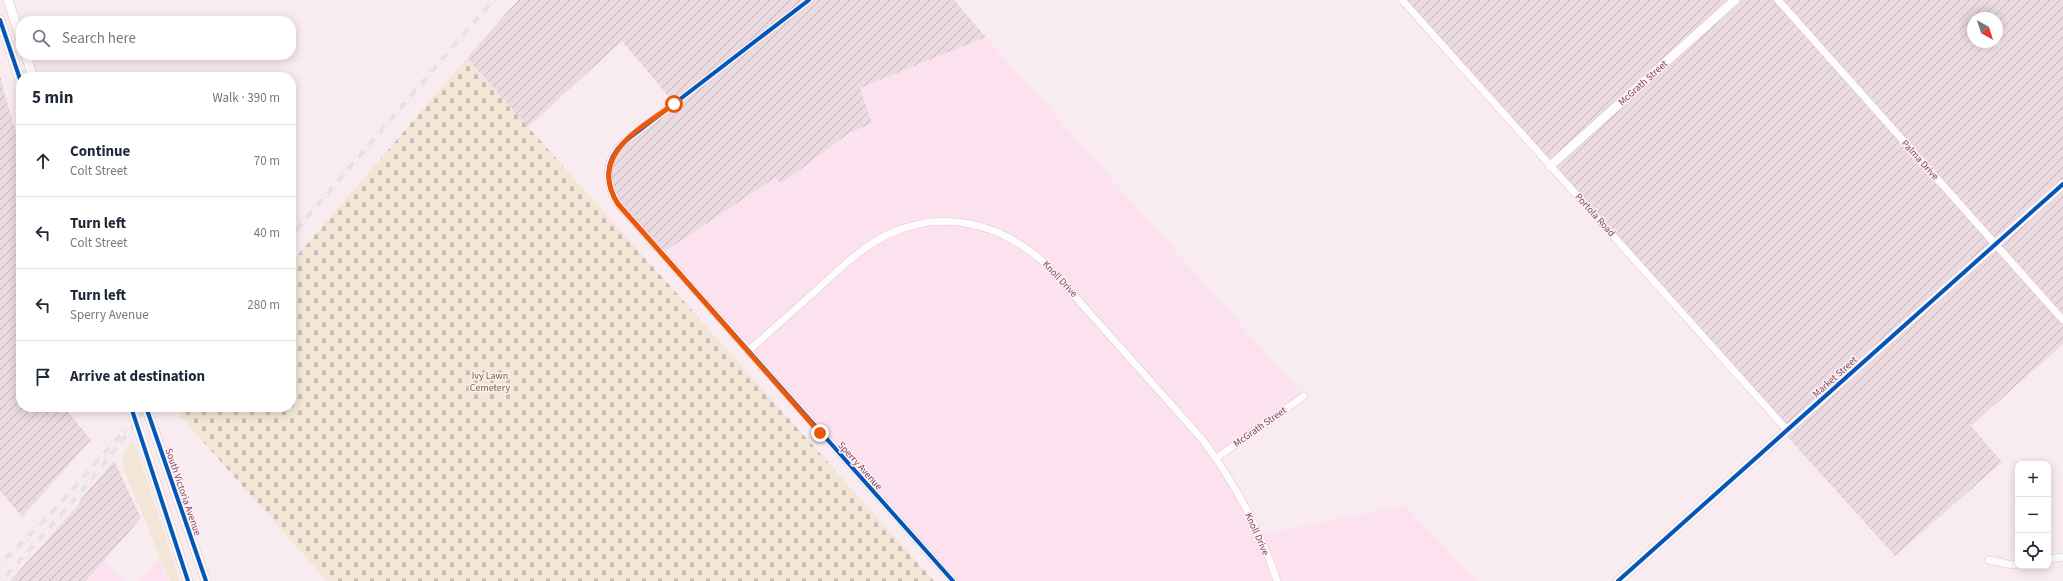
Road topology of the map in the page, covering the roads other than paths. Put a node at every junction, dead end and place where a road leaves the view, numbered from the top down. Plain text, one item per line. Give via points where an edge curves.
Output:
1 (8, 0) edge
2 (809, 0) edge
3 (1402, 0) edge
4 (1735, 0) edge
5 (1778, 0) edge
6 (0, 20) edge
7 (16, 25) edge
8 (28, 60) edge
9 (18, 72) edge
10 (31, 72) edge
11 (1550, 166) junction
12 (2063, 184) edge
13 (1996, 244) junction
14 (2063, 320) edge
15 (748, 351) junction
16 (1304, 396) dead end
17 (133, 412) edge
18 (148, 412) edge
19 (1788, 430) junction
20 (1216, 458) junction
21 (2063, 557) edge
22 (2051, 559) edge
23 (1989, 560) dead end
24 (2015, 564) edge
25 (188, 581) edge
26 (206, 581) edge
27 (952, 581) edge
28 (1277, 581) edge
29 (1618, 581) edge

1 - 7 street
2 - 15 street, Sperry Avenue via 623,143 610,162 610,190 618,204
3 - 11 street, Portola Road
4 - 11 street, McGrath Street
5 - 13 street, Palma Drive
6 - 9 street
8 - 10 street
11 - 19 street, Portola Road
12 - 13 street, Market Street
13 - 14 street, Palma Drive
13 - 19 street, Market Street
15 - 20 street, Knoll Drive via 853,257 887,235 933,222 981,226 1023,244 1046,264 1188,423
15 - 27 street, Sperry Avenue
16 - 20 street, McGrath Street
17 - 25 street, bridge
18 - 26 street, South Victoria Avenue, bridge
19 - 29 street, Market Street
20 - 28 street, Knoll Drive via 1248,511
21 - 22 street
23 - 24 street

